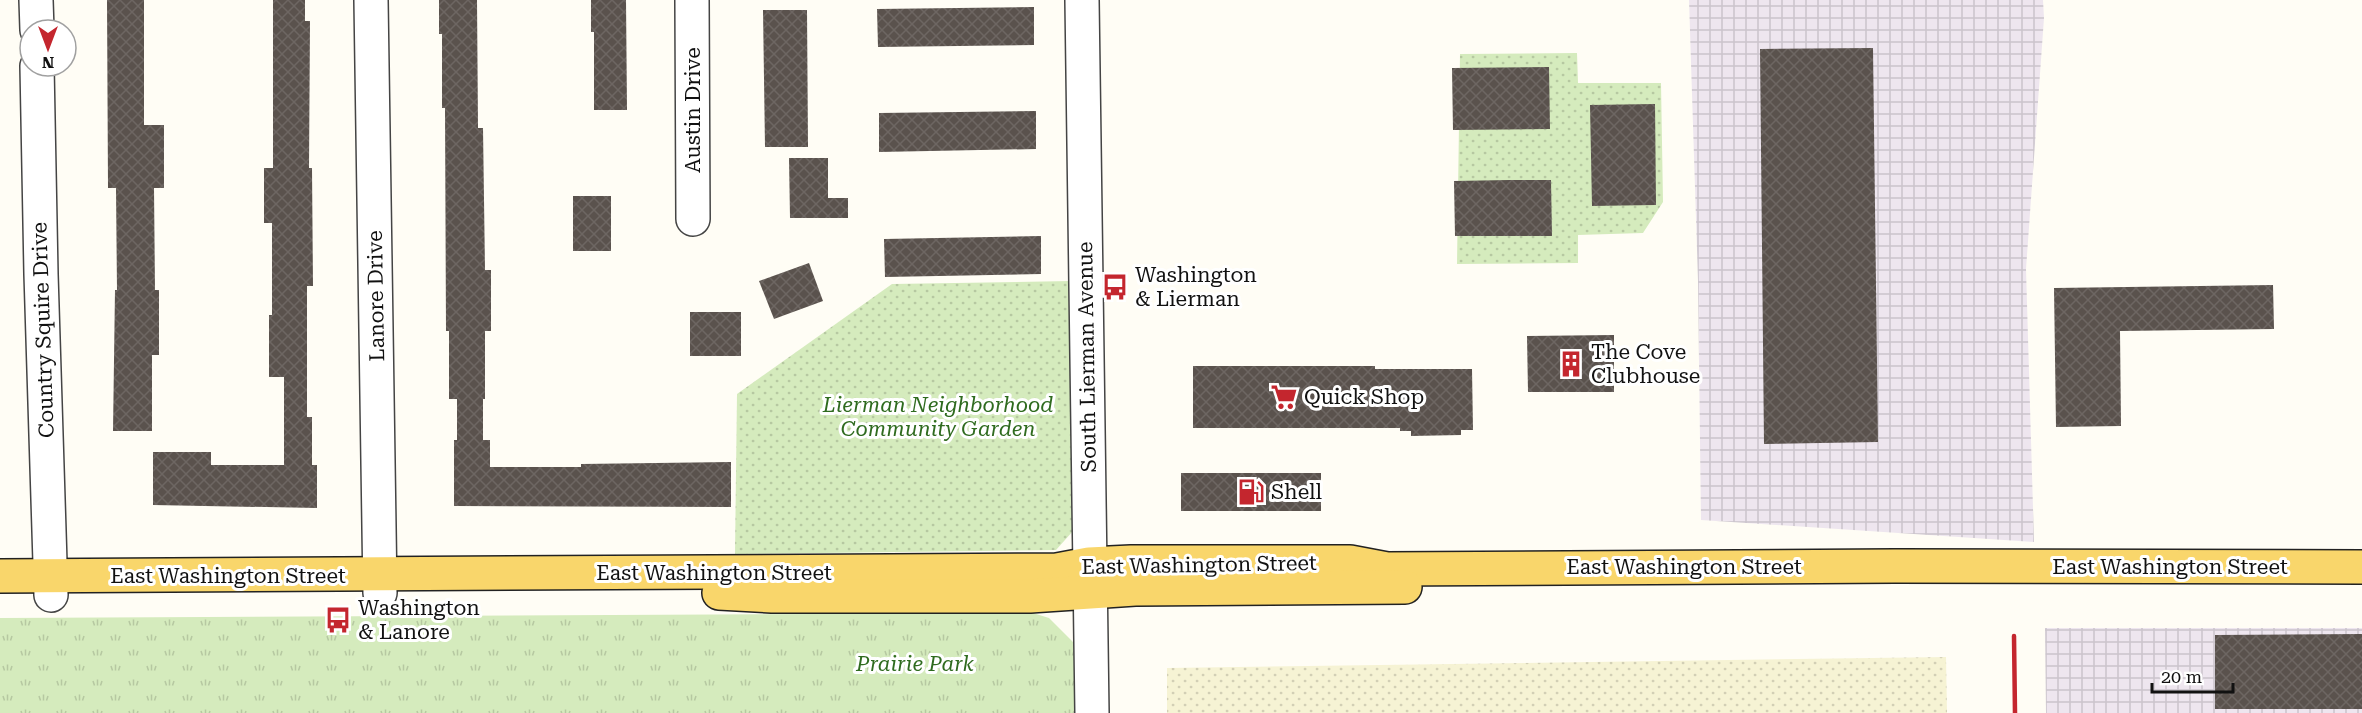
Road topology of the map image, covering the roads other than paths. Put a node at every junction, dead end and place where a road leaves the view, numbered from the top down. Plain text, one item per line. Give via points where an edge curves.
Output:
1 (36, 0) edge
2 (371, 0) edge
3 (692, 0) edge
4 (1082, 0) edge
5 (37, 18) edge
6 (38, 78) edge
7 (693, 219) dead end
8 (2362, 567) edge
9 (0, 576) edge
10 (1090, 578) junction
11 (380, 584) junction
12 (51, 585) junction
13 (2362, 585) edge
14 (0, 595) edge
15 (1092, 713) edge

1 - 5 street
2 - 11 street, Lanore Drive
3 - 7 street, Austin Drive
4 - 10 street, South Lierman Avenue
6 - 12 street, Country Squire Drive
8 - 10 main road, East Washington Street via 1387,569 1335,562
9 - 12 main road, East Washington Street
10 - 11 main road, East Washington Street via 1030,596 772,596
10 - 13 main road, East Washington Street via 1346,587
10 - 15 street, South Lierman Avenue
11 - 12 main road, East Washington Street
12 - 14 main road, East Washington Street

